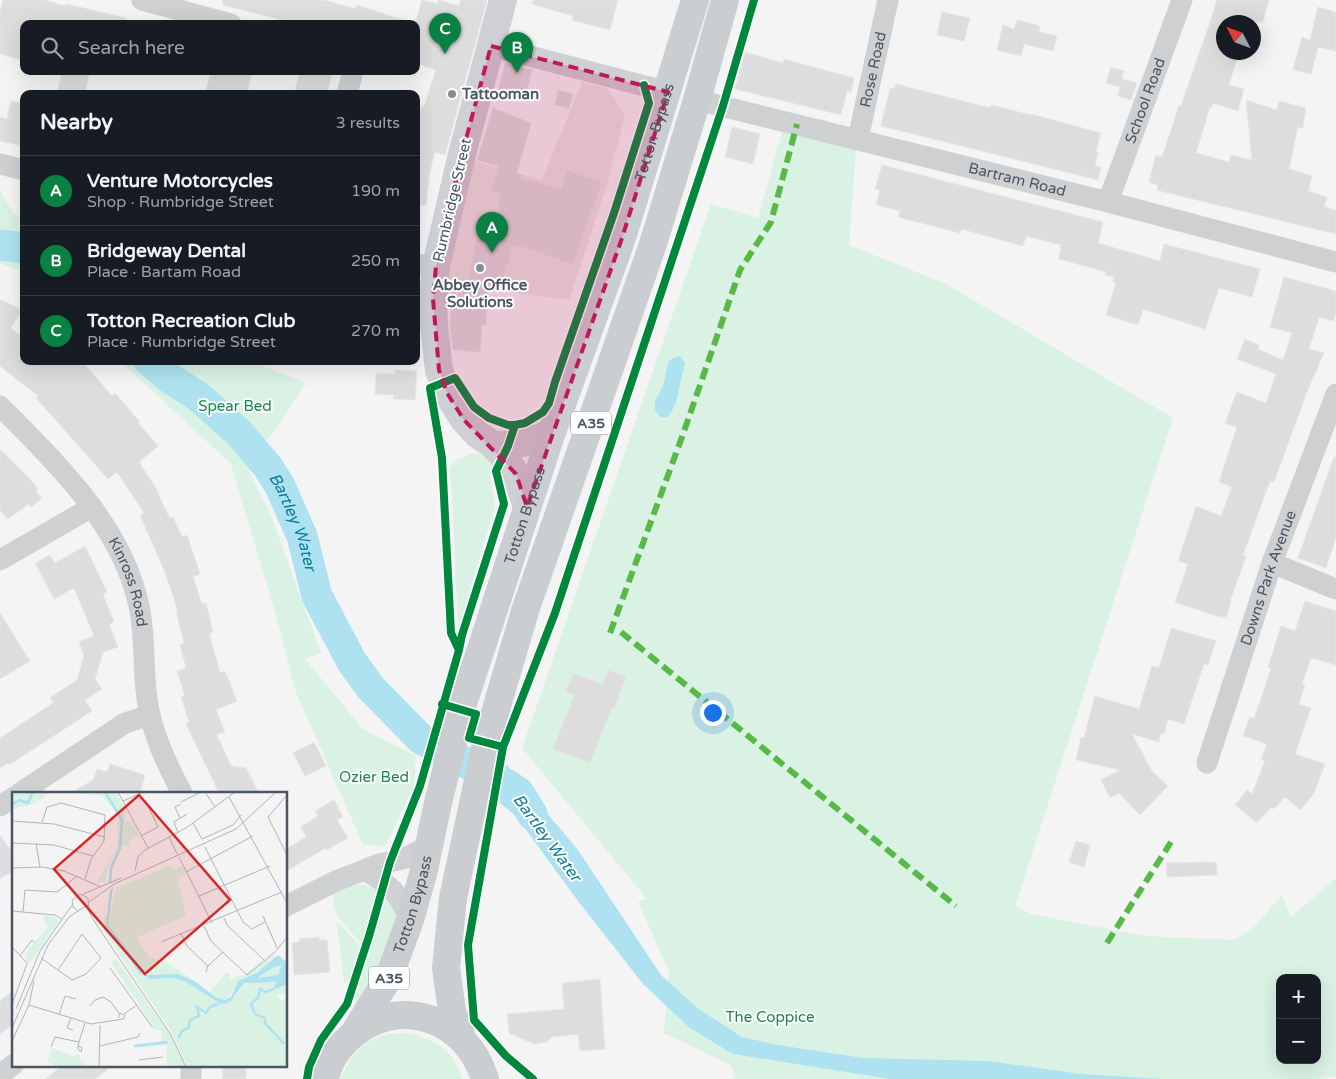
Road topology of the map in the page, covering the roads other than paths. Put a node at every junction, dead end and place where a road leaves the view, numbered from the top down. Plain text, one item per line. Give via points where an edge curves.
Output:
1 (142, 0) edge
2 (503, 0) edge
3 (695, 0) edge
4 (725, 0) edge
5 (888, 0) edge
6 (1182, 0) edge
7 (216, 20) edge
8 (491, 46) junction
9 (352, 75) edge
10 (348, 90) edge
11 (668, 92) junction
12 (697, 100) junction
13 (858, 139) junction
14 (0, 164) edge
15 (20, 169) edge
16 (1108, 202) junction
17 (1336, 262) edge
18 (426, 265) edge
19 (1336, 394) edge
20 (0, 406) edge
21 (552, 432) junction
22 (492, 444) junction
23 (527, 507) junction
24 (92, 508) junction
25 (0, 560) edge
26 (1272, 563) junction
27 (1336, 588) edge
28 (150, 715) junction
29 (1207, 764) dead end
30 (22, 792) edge
31 (182, 792) edge
32 (12, 798) edge
33 (0, 806) edge
34 (429, 846) junction
35 (365, 870) junction
36 (288, 905) edge
37 (410, 920) junction
38 (356, 1030) junction
39 (474, 1058) edge
40 (12, 1066) edge
41 (191, 1066) edge
42 (0, 1075) edge
43 (191, 1079) edge
44 (325, 1079) edge
45 (504, 1079) edge

1 - 7 street
2 - 8 main road, Rumbridge Street
3 - 11 main road, Totton Bypass / A35
4 - 12 main road, Totton Bypass / A35
5 - 13 street, Rose Road
6 - 16 street, School Road
8 - 11 street
8 - 18 main road, Rumbridge Street via 462,154
9 - 10 street
11 - 21 main road, Totton Bypass / A35 via 622,238
12 - 13 street, Bartram Road
12 - 39 main road, Totton Bypass / A35 via 653,244 526,608 485,746 453,898 446,968 452,1011
13 - 16 street, Bartram Road
14 - 15 street
16 - 17 street, Bartram Road
18 - 22 main road, Rumbridge Street via 442,382 464,420
19 - 26 street, Downs Park Avenue
20 - 24 street, Kinross Road via 50,457
21 - 22 main road via 525,443
21 - 23 main road, Totton Bypass / A35
22 - 23 main road, Rumbridge Street via 516,474
23 - 34 main road, Totton Bypass / A35 via 458,719
24 - 25 street
24 - 28 street, Kinross Road via 125,566 139,606
26 - 27 street
26 - 29 street, Downs Park Avenue
28 - 30 street via 125,723
28 - 31 street, Kinross Road via 158,744
32 - 33 street
34 - 35 street via 403,859
34 - 37 main road, Totton Bypass / A35
35 - 36 street
35 - 37 street via 394,890
37 - 38 main road, Totton Bypass / A35 via 390,978
38 - 39 main road via 377,1020 399,1015 422,1016 443,1024
38 - 44 main road via 339,1048
39 - 45 main road
40 - 42 street
41 - 43 street

